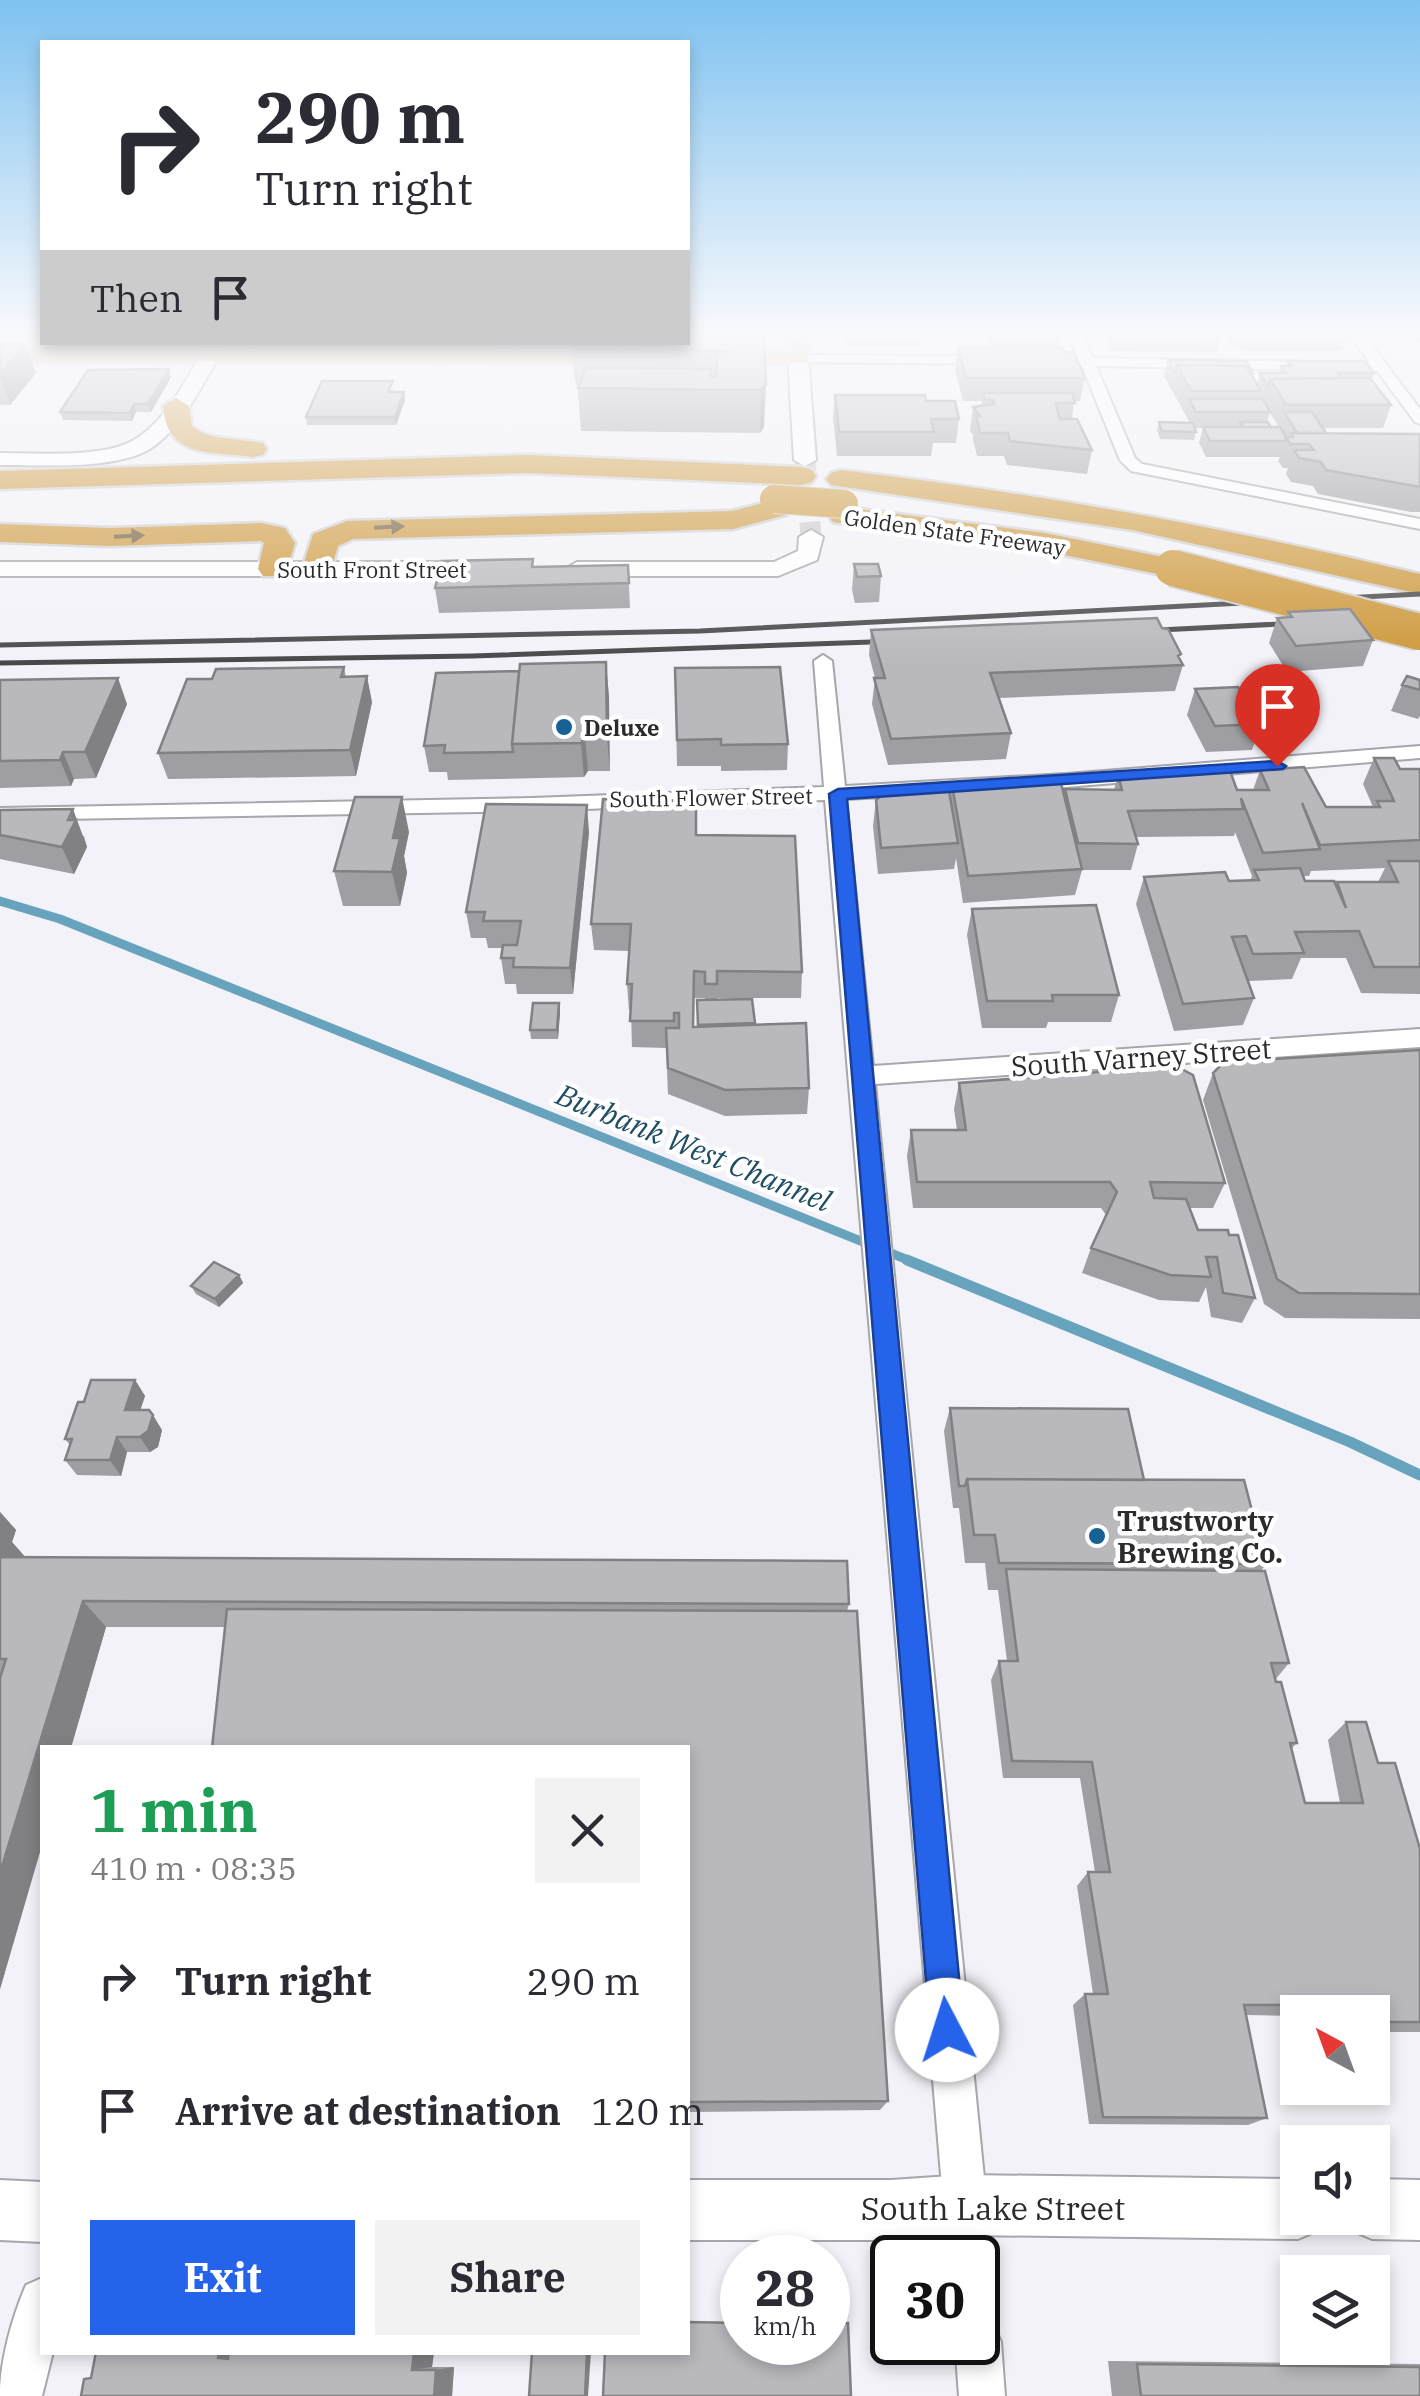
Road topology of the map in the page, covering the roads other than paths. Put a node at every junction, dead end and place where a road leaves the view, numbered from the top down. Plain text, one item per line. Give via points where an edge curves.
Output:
1 (144, 443) edge
2 (201, 443) edge
3 (786, 443) edge
4 (1121, 443) edge
5 (273, 451) junction
6 (5, 466) edge
7 (780, 482) junction
8 (0, 492) edge
9 (465, 495) dead end
10 (842, 498) junction
11 (273, 503) dead end
12 (0, 512) edge
13 (1420, 524) edge
14 (0, 533) edge
15 (812, 537) dead end
16 (0, 568) edge
17 (274, 569) junction
18 (318, 569) junction
19 (516, 569) edge
20 (549, 569) edge
21 (1420, 584) edge
22 (1420, 600) edge
23 (1420, 613) edge
24 (1420, 632) edge
25 (823, 661) dead end
26 (1420, 752) edge
27 (838, 794) junction
28 (0, 814) edge
29 (1420, 1038) edge
30 (863, 1076) junction
31 (1280, 2209) edge
32 (1390, 2209) edge
33 (0, 2210) edge
34 (690, 2210) edge
35 (1420, 2210) edge
36 (40, 2212) edge
37 (968, 2231) edge
38 (40, 2310) edge
39 (980, 2365) edge
40 (20, 2396) edge
41 (982, 2396) edge

1 - 6 main road via 119,454
2 - 5 highway
3 - 7 main road
4 - 13 street via 1138,468
5 - 6 highway
5 - 7 highway via 578,450 725,459
6 - 7 highway, Golden State Freeway via 528,464
7 - 8 highway via 507,476
7 - 9 highway, Golden State Freeway via 642,501
7 - 10 highway, Golden State Freeway
18 -> 7 highway via 324,540 347,530 733,520
10 - 21 highway, Golden State Freeway via 1044,504
10 - 22 highway via 1103,528
10 - 23 highway via 1227,565
10 - 24 highway, Golden State Freeway, bridge via 1173,568
11 - 12 highway
14 -> 17 highway via 261,532 280,543
15 - 20 main road via 809,555 778,569
16 - 17 main road, South Front Street
17 - 18 main road, South Front Street
18 - 19 main road, South Front Street
25 - 27 street
26 - 27 street, South Flower Street via 1172,775
27 - 28 street, South Flower Street
27 - 30 street
29 - 30 street, South Varney Street
30 - 37 street
31 - 37 main road, South Lake Street
32 - 35 main road
33 - 36 main road
34 - 37 main road, South Lake Street via 891,2210
38 - 40 street
39 - 41 street

